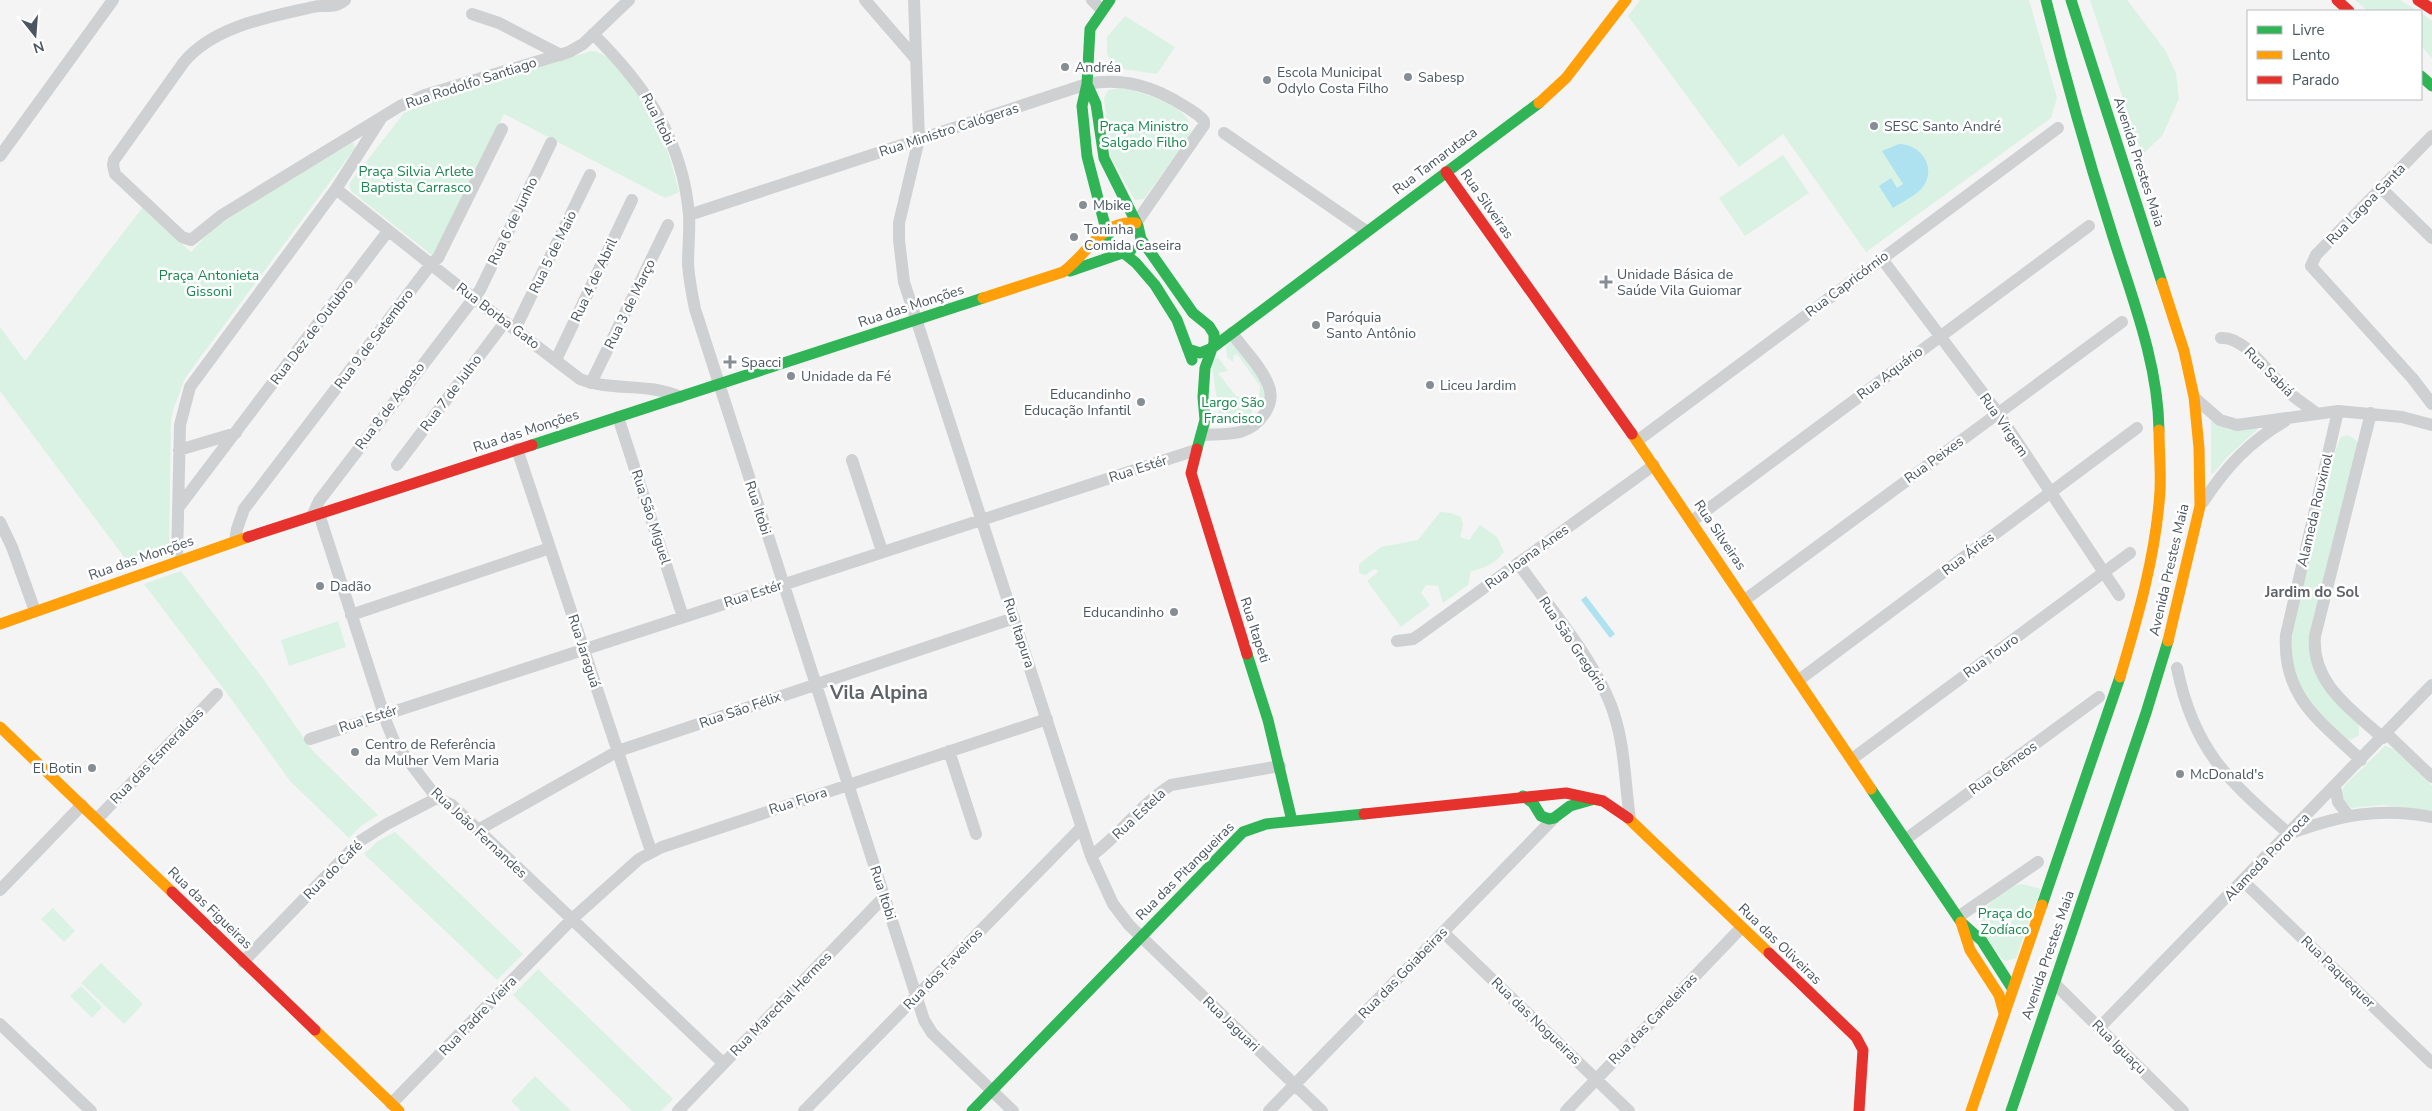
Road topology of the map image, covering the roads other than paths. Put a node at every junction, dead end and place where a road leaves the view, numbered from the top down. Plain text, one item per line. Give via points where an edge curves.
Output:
1 (113, 0) edge
2 (344, 0) edge
3 (629, 0) edge
4 (865, 0) edge
5 (914, 0) edge
6 (1092, 0) edge
7 (1626, 0) edge
8 (2046, 0) edge
9 (2071, 0) edge
10 (2337, 0) edge
11 (2418, 0) edge
12 (315, 3) edge
13 (1106, 5) edge
14 (2432, 9) edge
15 (2348, 10) edge
16 (472, 14) dead end
17 (593, 34) junction
18 (561, 55) junction
19 (916, 59) junction
20 (2422, 77) edge
21 (1087, 84) junction
22 (2432, 86) edge
23 (382, 118) junction
24 (2058, 128) dead end
25 (502, 129) dead end
26 (1224, 133) dead end
27 (2432, 136) edge
28 (919, 139) junction
29 (551, 143) dead end
30 (0, 156) edge
31 (1446, 172) junction
32 (590, 175) dead end
33 (2381, 188) junction
34 (336, 189) junction
35 (632, 200) dead end
36 (689, 215) junction
37 (1136, 223) junction
38 (668, 225) dead end
39 (2089, 226) dead end
40 (1105, 230) junction
41 (388, 231) junction
42 (1366, 231) junction
43 (2432, 238) edge
44 (1141, 239) junction
45 (1123, 254) junction
46 (1882, 258) junction
47 (431, 264) junction
48 (1063, 272) junction
49 (472, 297) junction
50 (916, 320) junction
51 (2122, 322) dead end
52 (1206, 324) junction
53 (510, 325) junction
54 (1236, 329) junction
55 (1183, 334) junction
56 (1940, 336) junction
57 (2221, 338) dead end
58 (1212, 348) junction
59 (1188, 349) junction
60 (556, 360) junction
61 (592, 383) junction
62 (718, 384) junction
63 (680, 397) junction
64 (1203, 397) junction
65 (2194, 397) junction
66 (2432, 404) edge
67 (2338, 411) junction
68 (1998, 413) junction
69 (2316, 413) junction
70 (2371, 413) junction
71 (618, 417) junction
72 (2293, 417) junction
73 (2432, 425) edge
74 (2137, 428) dead end
75 (236, 433) junction
76 (1202, 435) junction
77 (1637, 441) junction
78 (178, 450) junction
79 (518, 450) junction
80 (1196, 450) junction
81 (852, 460) dead end
82 (397, 465) dead end
83 (1654, 465) junction
84 (2050, 493) junction
85 (2200, 506) junction
86 (178, 508) junction
87 (316, 515) junction
88 (983, 519) junction
89 (1692, 521) junction
90 (0, 522) edge
91 (235, 541) junction
92 (550, 548) junction
93 (882, 551) junction
94 (2130, 553) dead end
95 (177, 560) junction
96 (1518, 563) junction
97 (2104, 573) junction
98 (782, 584) junction
99 (2119, 595) dead end
100 (1746, 599) junction
101 (35, 611) junction
102 (351, 615) junction
103 (684, 617) junction
104 (1014, 618) junction
105 (0, 624) edge
106 (1397, 641) dead end
107 (584, 650) junction
108 (2177, 668) dead end
109 (1800, 680) junction
110 (815, 685) junction
111 (2432, 685) edge
112 (217, 694) dead end
113 (2099, 697) dead end
114 (384, 714) junction
115 (1047, 719) junction
116 (0, 727) edge
117 (2384, 736) junction
118 (310, 739) dead end
119 (618, 751) junction
120 (949, 751) junction
121 (1852, 759) junction
122 (2361, 760) junction
123 (1280, 766) junction
124 (2432, 777) edge
125 (848, 784) junction
126 (2335, 786) junction
127 (1549, 794) junction
128 (1523, 796) junction
129 (437, 798) junction
130 (1596, 799) junction
131 (82, 805) junction
132 (1537, 810) junction
133 (1558, 814) junction
134 (2348, 815) junction
135 (2432, 817) edge
136 (97, 819) junction
137 (1630, 819) junction
138 (1292, 822) junction
139 (1081, 828) junction
140 (478, 830) junction
141 (976, 834) dead end
142 (1538, 834) junction
143 (2289, 834) junction
144 (1906, 839) junction
145 (651, 851) junction
146 (1091, 856) junction
147 (2038, 862) dead end
148 (2243, 881) junction
149 (0, 890) edge
150 (884, 897) junction
151 (571, 920) junction
152 (1960, 920) junction
153 (1741, 928) junction
154 (1443, 932) junction
155 (1140, 937) junction
156 (243, 962) junction
157 (2055, 984) junction
158 (2012, 988) junction
159 (916, 996) junction
160 (2020, 1000) dead end
161 (2004, 1013) junction
162 (2030, 1023) dead end
163 (0, 1024) edge
164 (2100, 1027) junction
165 (2032, 1044) junction
166 (2432, 1063) edge
167 (724, 1064) junction
168 (1596, 1079) junction
169 (1294, 1085) junction
170 (992, 1090) junction
171 (391, 1109) edge
172 (86, 1110) edge
173 (678, 1111) edge
174 (804, 1111) edge
175 (972, 1111) edge
176 (1013, 1111) edge
177 (1269, 1111) edge
178 (1322, 1111) edge
179 (1566, 1111) edge
180 (1629, 1111) edge
181 (1859, 1111) edge
182 (1971, 1111) edge
183 (2011, 1111) edge
184 (2183, 1111) edge

1 - 30 street
2 - 12 street via 333,7
3 - 17 street, Rua Rodolfo Santiago
4 - 19 street
5 - 19 street, Rua Itapura
6 - 13 street
7 - 31 main road, Rua Tamarutaca via 1550,94
8 - 158 main road, Avenida Prestes Maia via 2075,116 2152,365 2159,412 2160,490 2155,536 2137,621
9 - 65 main road, Avenida Prestes Maia via 2177,325
10 - 15 main road
11 - 14 main road
12 - 23 street via 240,26 197,49 184,62 114,160 115,174 188,241 252,196
13 - 21 main road via 1093,22 1089,36
16 - 18 street via 499,23
17 - 18 street, Rua Rodolfo Santiago
17 - 36 street, Rua Itobi via 642,87 655,109 672,143
18 - 23 street, Rua Rodolfo Santiago via 425,95
19 - 28 street, Rua Itapura
20 - 22 main road
21 - 28 street, Rua Ministro Calógeras
21 - 37 main road via 1096,104 1104,158
21 - 37 street, Rua Ministro Calógeras via 1114,80 1150,88 1172,98 1204,121
21 - 40 main road via 1082,106 1084,134
23 - 34 street, Rua Rodolfo Santiago
24 - 46 street, Rua Capricórnio
25 - 47 street, Rua 9 de Setembro via 438,258
26 - 42 street
27 - 33 street, Rua Lagoa Santa
28 - 36 street, Rua Ministro Calógeras
28 - 50 street, Rua Itapura via 901,211 899,240 904,282
29 - 49 street, Rua 6 de Junho via 480,290
31 - 42 main road, Rua Tamarutaca
31 - 77 main road, Rua Silveiras
32 - 53 street, Rua 5 de Maio
33 - 43 street
33 - 66 street, Rua Lagoa Santa via 2316,255 2311,266
34 - 41 street, Rua Borba Gato
34 - 78 street, Rua Rodolfo Santiago via 190,387 183,408
35 - 60 street, Rua 4 de Abril
36 - 62 street, Rua Itobi via 690,285
37 - 40 main road via 1116,222
37 - 44 main road
38 - 61 street, Rua 3 de Março
39 - 56 street, Rua Aquário
40 - 45 main road via 1109,242
40 - 48 main road, Rua das Monções via 1080,260
41 - 47 street, Rua Borba Gato
41 - 75 street, Rua Dez de Outubro
42 - 54 main road, Rua Tamarutaca
44 - 45 main road via 1136,247
44 - 52 main road via 1193,313
45 - 48 main road, Rua das Monções
45 - 55 main road via 1151,280 1177,316
46 - 56 street, Rua Virgem
46 - 77 street, Rua Capricórnio
47 - 49 street, Rua Borba Gato
47 - 91 street, Rua 9 de Setembro via 244,509
48 - 50 main road, Rua das Monções
49 - 53 street, Rua Borba Gato
49 - 87 street, Rua 8 de Agosto via 319,501
50 - 62 main road, Rua das Monções
50 - 88 street, Rua Itapura
51 - 68 street, Rua Peixes
52 - 54 main road
52 - 55 main road via 1188,326
52 - 58 main road via 1214,334
53 - 60 street, Rua Borba Gato
53 - 82 street, Rua 7 de Julho
54 - 58 main road, Rua Tamarutaca
54 - 76 street via 1267,380 1271,392 1269,407 1259,420 1242,431
55 - 59 main road
56 - 68 street, Rua Virgem
56 - 89 street, Rua Aquário
57 - 69 street, Rua Sabiá via 2241,343 2285,389
58 - 59 main road via 1200,353
58 - 64 main road via 1205,368
59 - 64 main road
60 - 61 street, Rua Borba Gato via 580,379
61 - 63 street, Rua Borba Gato via 659,389
62 - 63 main road, Rua das Monções
62 - 98 street, Rua Itobi
63 - 71 main road, Rua das Monções
64 - 76 main road via 1205,420
65 - 72 street via 2228,423 2247,424
65 - 85 main road, Avenida Prestes Maia
67 - 69 street
67 - 70 street
67 - 122 street, Alameda Rouxinol via 2286,635 2285,658 2291,682 2304,704
68 - 84 street, Rua Virgem
68 - 100 street, Rua Peixes
69 - 72 street
70 - 73 street
70 - 117 street via 2314,649 2320,672 2332,691
71 - 79 main road, Rua das Monções
71 - 103 street, Rua São Miguel
72 - 85 street via 2244,449
74 - 84 street, Rua Áries
75 - 78 street
75 - 86 street, Rua Dez de Outubro
76 - 80 main road
77 - 83 main road, Rua Silveiras
78 - 86 street, Rua Rodolfo Santiago
79 - 87 main road, Rua das Monções
79 - 92 street, Rua Jaraguá
80 - 88 street, Rua Estér
80 - 123 main road, Rua Itapeti via 1191,466 1192,480
81 - 93 street
83 - 89 main road, Rua Silveiras
83 - 96 street, Rua Joana Anes
84 - 97 street, Rua Virgem
84 - 109 street, Rua Áries
85 - 157 main road, Avenida Prestes Maia via 2170,636
86 - 95 street, Rua Rodolfo Santiago
87 - 91 main road, Rua das Monções
87 - 102 street, Rua João Fernandes
88 - 93 street, Rua Estér
88 - 104 street, Rua Itapura
89 - 100 main road, Rua Silveiras
90 - 101 street
91 - 95 main road, Rua das Monções
92 - 102 street
92 - 107 street, Rua Jaraguá
93 - 98 street, Rua Estér
94 - 97 street, Rua Touro
95 - 101 main road, Rua das Monções
96 - 106 street, Rua Joana Anes via 1419,636
96 - 137 street, Rua São Gregório via 1590,666 1607,696 1618,729
97 - 99 street, Rua Virgem
97 - 121 street, Rua Touro
98 - 103 street, Rua Estér
98 - 110 street, Rua Itobi
100 - 109 main road, Rua Silveiras
101 - 105 main road, Rua das Monções
102 - 114 street, Rua João Fernandes
103 - 107 street, Rua Estér
104 - 110 street, Rua São Félix
104 - 115 street, Rua Itapura
107 - 114 street, Rua Estér
107 - 119 street, Rua Jaraguá
108 - 143 street via 2183,696 2205,747 2232,781
109 - 121 main road, Rua Silveiras
110 - 119 street, Rua São Félix
110 - 125 street, Rua Itobi
111 - 117 street, Alameda Pororoca
112 - 136 street, Rua das Esmeraldas
113 - 144 street, Rua Gêmeos
114 - 118 street, Rua Estér
114 - 129 street, Rua João Fernandes via 395,743
115 - 120 street, Rua Flora
115 - 139 street, Rua Itapura
116 - 131 main road, Rua das Figueiras
117 - 122 street, Alameda Pororoca
117 - 124 street
119 - 140 street, Rua São Félix
119 - 145 street, Rua Jaraguá
120 - 125 street, Rua Flora
120 - 141 street
121 - 144 main road, Rua Silveiras
122 - 126 street, Alameda Pororoca
123 - 138 main road, Rua Itapeti
123 - 146 street, Rua Estela via 1171,785
125 - 145 street, Rua Flora
125 - 150 street, Rua Itobi
126 - 134 street via 2338,802
126 - 143 street, Alameda Pororoca
127 - 128 main road, Rua das Pitangueiras
127 - 130 main road, Rua das Pitangueiras via 1576,794
127 - 132 main road
127 - 133 main road via 1562,800
128 - 132 main road
128 - 138 main road, Rua das Pitangueiras
129 - 140 street, Rua João Fernandes via 452,805
129 - 156 street, Rua do Café via 360,841
130 - 133 main road via 1578,802
130 - 137 main road, Rua das Pitangueiras via 1613,806
131 - 136 main road, Rua das Figueiras
131 - 149 street
132 - 133 main road via 1545,818
132 - 142 street
133 - 142 street, Rua das Goiabeiras
134 - 135 street via 2382,811
134 - 143 street
136 - 156 main road, Rua das Figueiras
137 - 153 main road, Rua das Oliveiras
138 - 155 main road, Rua das Pitangueiras via 1266,824 1243,832
139 - 146 street, Rua Itapura
139 - 159 street, Rua dos Faveiros
140 - 151 street, Rua João Fernandes
142 - 154 street, Rua das Goiabeiras
143 - 148 street, Alameda Pororoca
144 - 152 main road, Rua Silveiras
145 - 151 street, Rua Flora
146 - 155 street, Rua Itapura via 1112,904
147 - 152 street
148 - 164 street, Alameda Pororoca
148 - 166 street, Rua Paquequer
150 - 159 street, Rua Itobi
150 - 167 street, Rua Marechal Hermes
151 - 167 street, Rua João Fernandes
151 - 171 street, Rua Padre Vieira
152 - 158 main road, Rua Silveiras via 1982,941
152 - 161 main road, Rua Silveiras via 1970,950 1999,995
153 - 168 street, Rua das Caneleiras
153 - 181 main road, Rua das Oliveiras via 1861,1043
154 - 168 street, Rua das Nogueiras
154 - 169 street, Rua das Goiabeiras
155 - 169 street, Rua Jaguari
155 - 170 main road, Rua das Pitangueiras
156 - 171 main road, Rua das Figueiras
157 - 164 street, Rua Iguaçu
157 - 165 main road, Avenida Prestes Maia
158 - 160 main road, Rua Silveiras
158 - 161 main road, Avenida Prestes Maia
159 - 170 street, Rua Itobi via 932,1033
159 - 174 street, Rua dos Faveiros
161 - 182 main road, Avenida Prestes Maia
162 - 165 main road
163 - 172 street
164 - 184 street, Rua Iguaçu
165 - 183 main road, Avenida Prestes Maia
167 - 173 street, Rua Marechal Hermes
168 - 179 street, Rua das Caneleiras
168 - 180 street, Rua das Nogueiras
169 - 177 street, Rua das Goiabeiras
169 - 178 street, Rua Jaguari
170 - 175 main road, Rua das Pitangueiras
170 - 176 street, Rua Itobi

